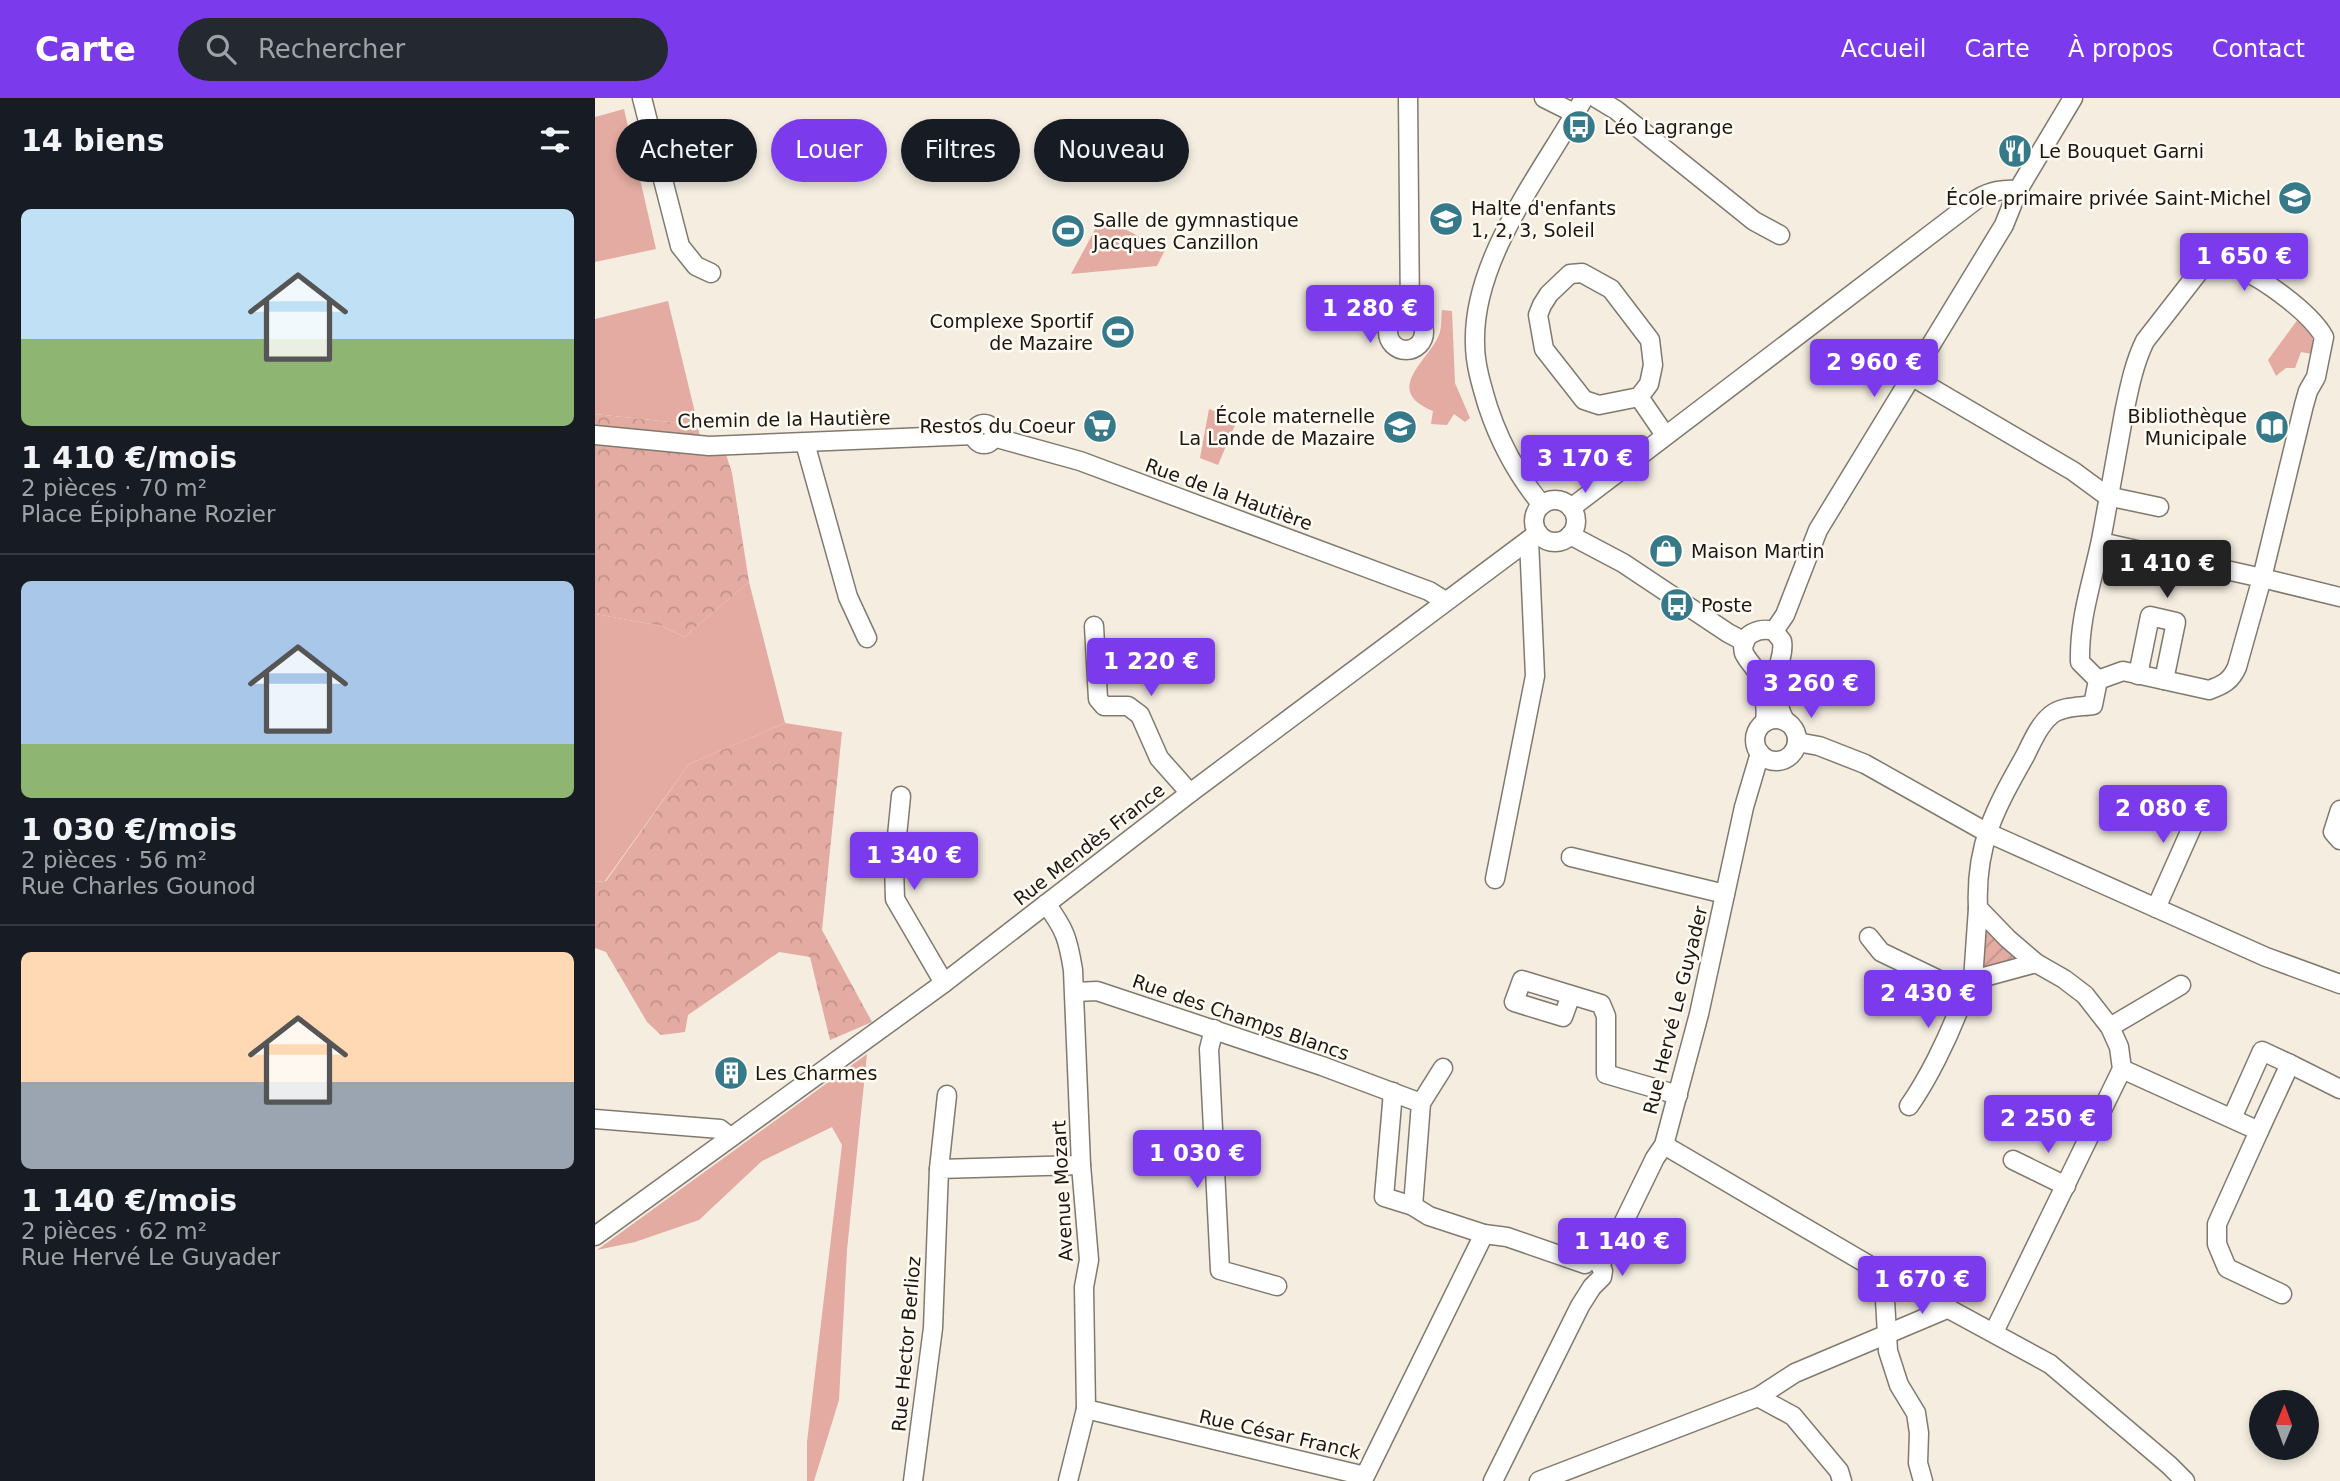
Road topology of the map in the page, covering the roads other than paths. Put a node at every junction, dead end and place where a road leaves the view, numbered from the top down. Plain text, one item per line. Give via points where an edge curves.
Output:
1 (642, 98) edge
2 (1408, 98) edge
3 (1545, 98) edge
4 (1596, 98) edge
5 (2073, 98) edge
6 (1580, 106) edge
7 (2018, 190) junction
8 (1780, 235) dead end
9 (711, 273) dead end
10 (1410, 314) dead end
11 (1911, 376) junction
12 (1639, 397) junction
13 (595, 435) edge
14 (1665, 435) junction
15 (993, 437) joint
16 (805, 443) junction
17 (2108, 496) junction
18 (1542, 505) junction
19 (2159, 507) dead end
20 (1571, 508) junction
21 (1570, 535) junction
22 (1534, 537) junction
23 (2101, 542) junction
24 (2262, 578) junction
25 (2340, 597) edge
26 (1445, 601) junction
27 (1094, 626) dead end
28 (1774, 631) junction
29 (867, 638) dead end
30 (1745, 642) junction
31 (2138, 674) junction
32 (2098, 680) junction
33 (2164, 680) junction
34 (1784, 720) junction
35 (1765, 722) junction
36 (1797, 742) junction
37 (1760, 753) junction
38 (1190, 793) junction
39 (901, 796) dead end
40 (2206, 798) dead end
41 (2340, 810) edge
42 (1986, 832) junction
43 (2340, 840) edge
44 (1571, 857) dead end
45 (1495, 878) dead end
46 (1725, 894) junction
47 (1046, 904) junction
48 (1978, 908) junction
49 (2156, 908) junction
50 (1869, 937) dead end
51 (2036, 963) junction
52 (944, 983) junction
53 (2340, 984) edge
54 (2181, 985) dead end
55 (1969, 986) junction
56 (1075, 992) junction
57 (1571, 995) dead end
58 (2110, 1027) junction
59 (1214, 1029) junction
60 (2290, 1064) junction
61 (1443, 1068) dead end
62 (2122, 1069) junction
63 (2340, 1089) edge
64 (1393, 1092) junction
65 (947, 1095) dead end
66 (1678, 1095) junction
67 (1422, 1103) junction
68 (1909, 1106) dead end
69 (2232, 1118) junction
70 (595, 1119) edge
71 (2259, 1131) junction
72 (730, 1136) junction
73 (1664, 1145) junction
74 (2013, 1160) dead end
75 (1081, 1165) junction
76 (939, 1169) junction
77 (2066, 1186) junction
78 (1413, 1206) junction
79 (1484, 1234) junction
80 (595, 1236) edge
81 (1879, 1271) junction
82 (1591, 1273) junction
83 (1277, 1286) dead end
84 (2282, 1294) dead end
85 (1948, 1308) junction
86 (1994, 1332) junction
87 (1886, 1334) junction
88 (1758, 1397) junction
89 (1086, 1409) junction
90 (913, 1481) edge
91 (1068, 1481) edge
92 (1493, 1481) edge
93 (1539, 1481) edge
94 (1842, 1481) edge
95 (1923, 1481) edge
96 (2185, 1481) edge

1 - 9 street via 680,246 697,266
2 - 10 street
3 - 6 street
4 - 8 street
5 - 7 street
6 - 18 street via 1496,253 1482,288 1476,322 1478,369 1491,415 1509,456
7 - 11 street via 2004,225
7 - 14 street via 1990,191 1977,199
11 - 17 street
11 - 28 street via 1818,530
12 - 12 street via 1650,384 1650,340 1611,289 1582,273 1570,274 1549,294 1538,316 1545,349 1584,400 1599,405
12 - 14 street
13 - 16 street, Chemin de la Hautière via 709,446
14 - 20 street
15 - 16 street, Chemin de la Hautière via 986,424 974,435
15 - 26 street, Rue de la Hautière via 1080,461 1429,591
16 - 29 street via 848,597
17 - 19 street
17 - 23 street
17 - 24 street via 2129,391 2145,341 2201,269 2229,266 2249,273 2318,325 2325,337
18 - 20 street via 1558,501
18 - 22 street via 1535,515
20 - 21 street via 1576,523
21 - 22 street via 1552,542
21 - 30 street via 1623,563
22 - 26 street, Rue Mendès France
22 - 45 street via 1534,691
23 - 24 street
23 - 32 street via 2079,632 2080,662
24 - 25 street
24 - 33 street via 2232,678 2209,690
26 - 38 street, Rue Mendès France
27 - 38 street via 1098,699 1104,706 1128,706 1140,715 1159,758
28 - 30 street via 1754,631
28 - 34 street via 1783,647 1776,687
30 - 35 street via 1744,652 1766,700
31 - 32 street via 2123,671
31 - 33 street
31 - 33 street via 2150,616 2176,622
32 - 42 street via 2093,705 2050,715
34 - 35 street
34 - 36 street via 1792,726
35 - 37 street via 1757,733
36 - 37 street via 1787,758 1768,759
36 - 42 street via 1865,764
37 - 46 street, Rue Hervé Le Guyader
38 - 47 street, Rue Mendès France
39 - 52 street via 895,899
40 - 49 street
41 - 43 street via 2333,832
42 - 48 street
42 - 49 street
44 - 46 street
46 - 66 street, Rue Hervé Le Guyader
47 - 52 street, Rue Mendès France
47 - 56 street, Avenue Mozart via 1068,940
48 - 51 street
48 - 55 street
49 - 53 street
50 - 55 street via 1881,952
51 - 55 street
51 - 58 street via 2085,995
52 - 72 street, Rue Mendès France
54 - 58 street
55 - 68 street
56 - 59 street, Rue des Champs Blancs via 1097,991
56 - 75 street, Avenue Mozart
57 - 66 street via 1601,1003 1606,1016 1606,1074
58 - 62 street
59 - 64 street, Rue des Champs Blancs
59 - 83 street via 1209,1049 1220,1270
60 - 63 street
60 - 69 street via 2262,1051
60 - 71 street
61 - 67 street
62 - 69 street
62 - 77 street
64 - 67 street, Rue des Champs Blancs
64 - 78 street via 1384,1197
65 - 76 street, Rue Hector Berlioz
66 - 73 street, Rue Hervé Le Guyader
67 - 78 street
69 - 71 street
70 - 72 street via 720,1129
71 - 84 street via 2217,1224 2217,1244 2227,1268
72 - 80 street, Rue Mendès France
73 - 81 street
73 - 82 street, Rue Hervé Le Guyader via 1616,1238
74 - 77 street
75 - 76 street
75 - 89 street, Avenue Mozart via 1089,1260 1084,1287
76 - 90 street, Rue Hector Berlioz via 933,1328
77 - 86 street
78 - 79 street
79 - 82 street via 1507,1237
79 - 89 street, Rue César Franck via 1364,1476
81 - 85 street
81 - 87 street
82 - 92 street, Rue Hervé Le Guyader via 1580,1306
85 - 86 street
85 - 87 street
86 - 96 street via 2050,1364
87 - 88 street via 1795,1373
87 - 95 street via 1899,1385 1916,1413
88 - 93 street
88 - 94 street via 1793,1416 1839,1471
89 - 91 street, Avenue Mozart

